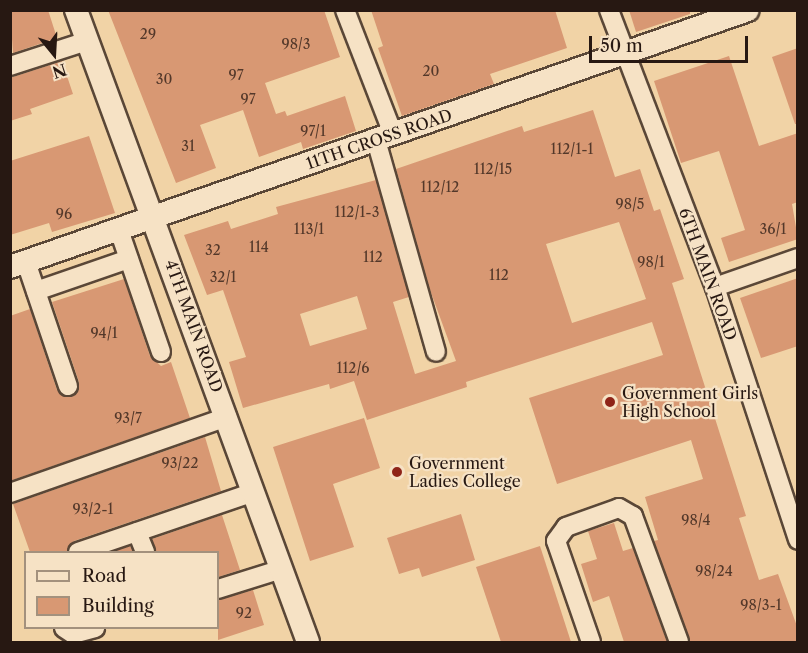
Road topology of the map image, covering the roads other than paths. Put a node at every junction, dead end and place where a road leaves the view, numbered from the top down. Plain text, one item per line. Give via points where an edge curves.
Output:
1 (76, 10) edge
2 (345, 10) edge
3 (609, 10) edge
4 (748, 10) edge
5 (87, 41) junction
6 (626, 53) junction
7 (10, 66) edge
8 (385, 137) junction
9 (154, 218) junction
10 (119, 230) junction
11 (798, 258) edge
12 (129, 259) junction
13 (18, 265) edge
14 (715, 287) junction
15 (36, 291) junction
16 (161, 352) dead end
17 (436, 352) dead end
18 (68, 386) dead end
19 (227, 417) junction
20 (254, 492) junction
21 (10, 493) edge
22 (137, 532) junction
23 (798, 540) edge
24 (81, 551) edge
25 (145, 551) edge
26 (282, 569) junction
27 (219, 589) edge
28 (67, 629) edge
29 (89, 629) edge
30 (309, 642) edge
31 (591, 642) edge
32 (679, 642) edge

1 - 5 street, 4TH MAIN ROAD
2 - 8 street
3 - 6 street, 6TH MAIN ROAD
4 - 6 street, 11TH CROSS ROAD
5 - 7 street
5 - 9 street, 4TH MAIN ROAD
6 - 8 street, 11TH CROSS ROAD
6 - 14 street, 6TH MAIN ROAD
8 - 9 street, 11TH CROSS ROAD
8 - 17 street
9 - 10 street, 11TH CROSS ROAD
9 - 19 street, 4TH MAIN ROAD
10 - 12 street
10 - 13 street, 11TH CROSS ROAD
11 - 14 street
12 - 15 street
12 - 16 street
13 - 15 street
14 - 23 street, 6TH MAIN ROAD
15 - 18 street
19 - 20 street, 4TH MAIN ROAD
19 - 21 street
20 - 22 street
20 - 26 street, 4TH MAIN ROAD
22 - 24 street
22 - 25 street
26 - 27 street
26 - 30 street, 4TH MAIN ROAD
28 - 29 street via 73,634
31 - 32 street via 556,541 566,527 619,508 633,516

